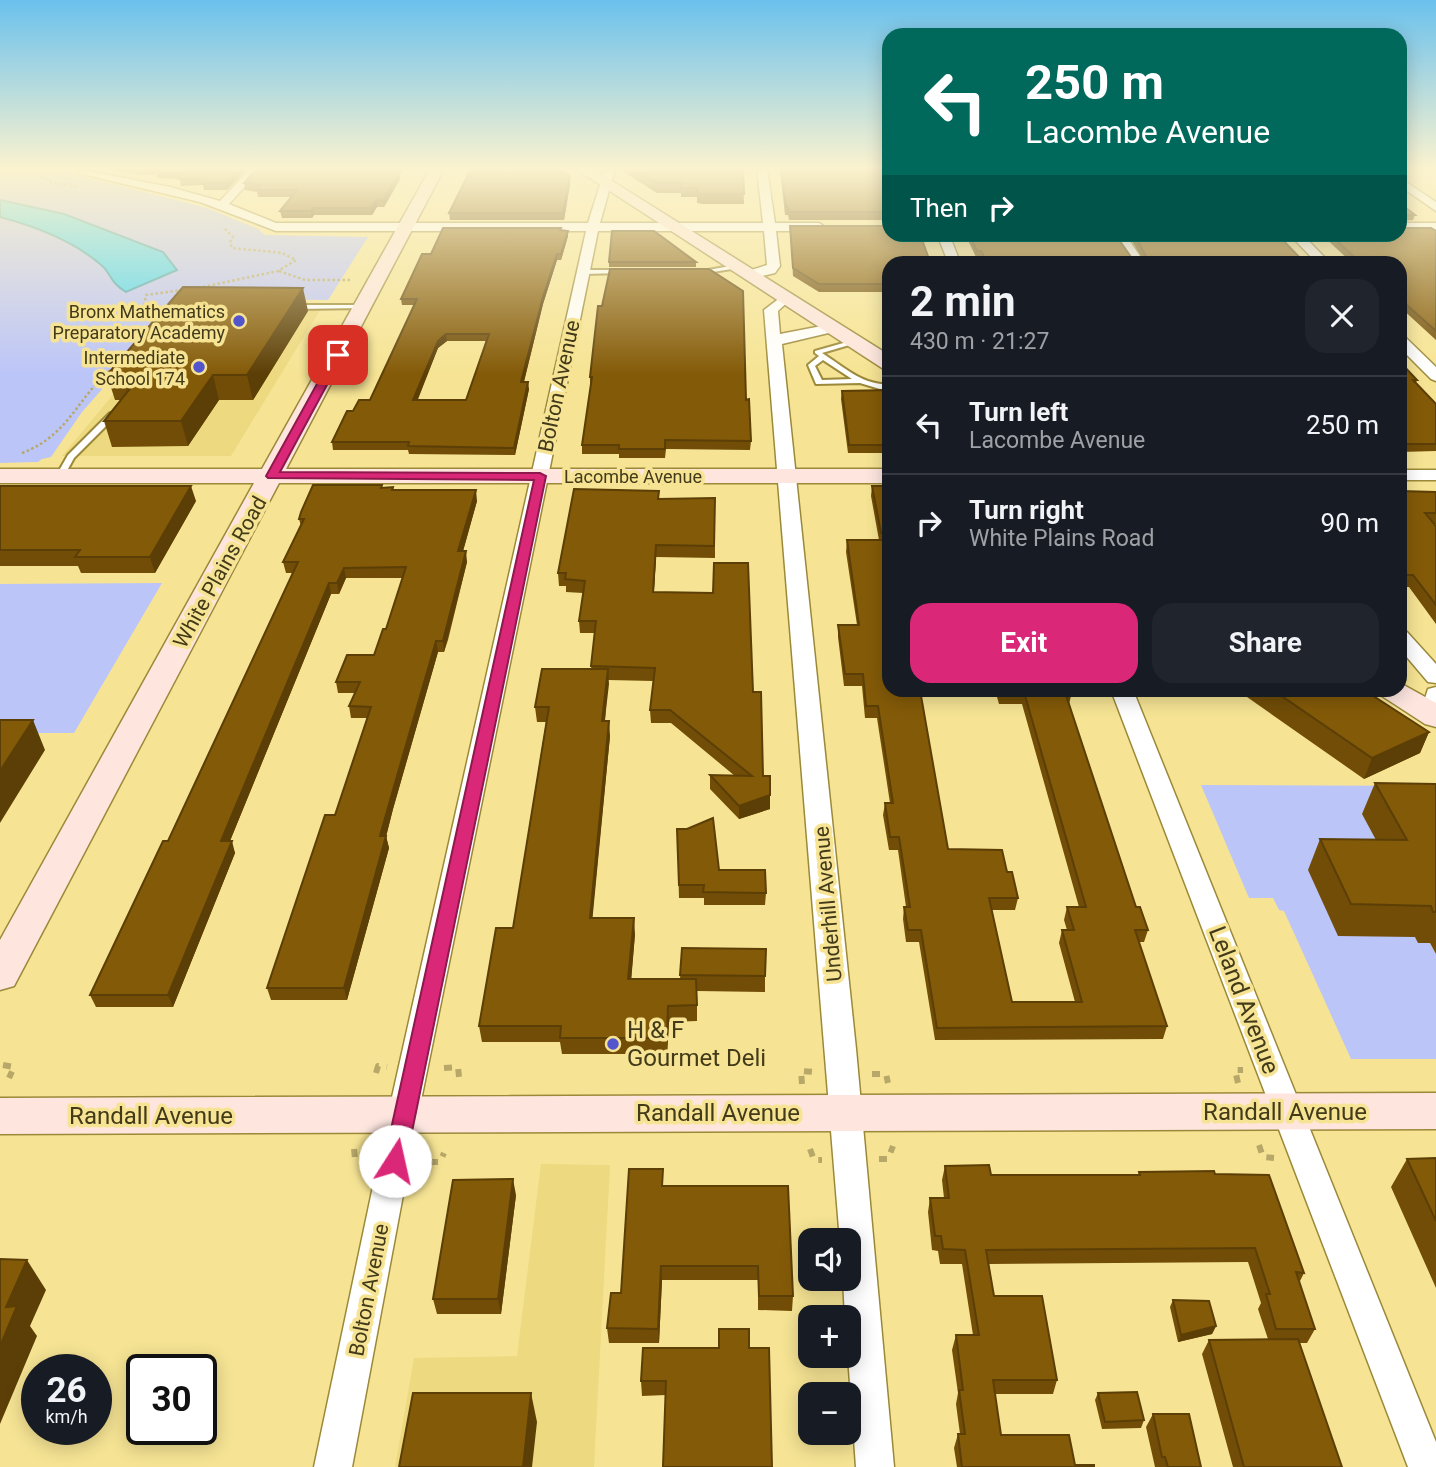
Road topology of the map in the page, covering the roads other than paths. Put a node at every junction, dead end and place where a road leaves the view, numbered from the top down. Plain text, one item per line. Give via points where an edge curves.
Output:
1 (401, 237) edge
2 (590, 237) edge
3 (691, 237) edge
4 (769, 237) edge
5 (1303, 242) edge
6 (1317, 256) edge
7 (743, 271) junction
8 (583, 272) junction
9 (629, 272) edge
10 (690, 272) edge
11 (785, 298) junction
12 (279, 307) edge
13 (364, 307) junction
14 (832, 328) junction
15 (775, 342) junction
16 (854, 342) junction
17 (1407, 347) edge
18 (824, 356) junction
19 (882, 360) edge
20 (1436, 376) edge
21 (864, 381) junction
22 (882, 388) edge
23 (116, 412) edge
24 (1407, 475) edge
25 (1436, 475) edge
26 (0, 476) edge
27 (60, 476) junction
28 (272, 476) junction
29 (540, 476) junction
30 (789, 476) junction
31 (882, 476) edge
32 (1407, 644) edge
33 (1436, 677) edge
34 (1407, 696) edge
35 (1125, 697) edge
36 (1434, 708) edge
37 (0, 975) edge
38 (5, 1097) edge
39 (1436, 1111) edge
40 (1287, 1112) junction
41 (846, 1113) junction
42 (403, 1115) junction
43 (333, 1467) edge
44 (875, 1467) edge
45 (1427, 1467) edge

1 - 13 main road, White Plains Road
2 - 8 street, Bolton Avenue
3 - 7 main road
4 - 7 street via 774,266
5 - 6 street
7 - 10 lane
7 - 11 main road
8 - 9 lane
8 - 29 street, Bolton Avenue
11 - 14 main road
11 - 15 street, Underhill Avenue via 772,310
12 - 13 lane
13 - 28 main road, White Plains Road
14 - 15 street
14 - 16 main road
15 - 30 street, Underhill Avenue
16 - 18 lane via 817,352
16 - 19 main road
17 - 20 street
18 - 21 lane
18 - 21 lane via 811,365 819,382
21 - 22 lane
23 - 27 lane via 71,457
24 - 25 street
26 - 27 main road, Lacombe Avenue
27 - 28 main road, Lacombe Avenue
28 - 29 main road, Lacombe Avenue
28 - 37 main road, White Plains Road
29 - 30 main road, Lacombe Avenue
29 - 42 street, Bolton Avenue
30 - 31 main road, Lacombe Avenue
30 - 41 street, Underhill Avenue
32 - 33 street
34 - 36 main road
35 - 40 street, Leland Avenue
38 - 42 main road, Randall Avenue
39 - 40 main road, Randall Avenue
40 - 41 main road, Randall Avenue
40 - 45 street, Leland Avenue
41 - 42 main road, Randall Avenue
41 - 44 street, Underhill Avenue
42 - 43 street, Bolton Avenue

